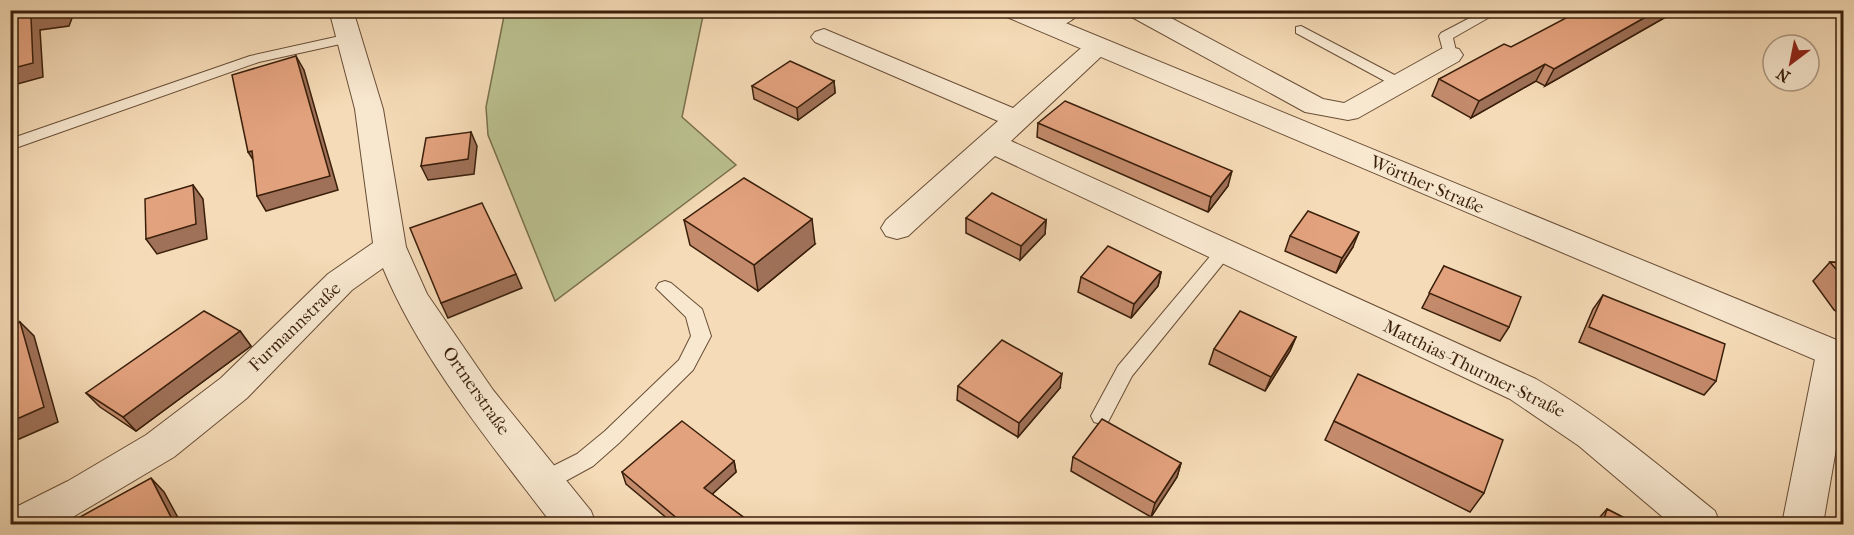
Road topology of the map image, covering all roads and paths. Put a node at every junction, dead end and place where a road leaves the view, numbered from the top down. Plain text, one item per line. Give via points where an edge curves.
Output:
1 (341, 10) edge
2 (1011, 10) edge
3 (1137, 10) edge
4 (1496, 10) edge
5 (1057, 17) edge
6 (1301, 30) dead end
7 (824, 37) dead end
8 (349, 38) junction
9 (1097, 46) junction
10 (1450, 55) joint
11 (1399, 83) junction
12 (1016, 119) junction
13 (989, 142) junction
14 (10, 144) edge
15 (897, 228) dead end
16 (390, 247) junction
17 (1224, 251) junction
18 (665, 288) dead end
19 (1839, 356) edge
20 (1101, 416) dead end
21 (543, 482) junction
22 (23, 525) edge
23 (576, 525) edge
24 (1700, 525) edge
25 (1802, 525) edge

1 - 8 street
2 - 5 street, Wörther Straße
3 - 11 street via 1315,106 1348,112
4 - 10 lane via 1446,36
5 - 9 street, Wörther Straße
6 - 11 lane
7 - 12 street
8 - 14 lane via 255,58
8 - 16 street via 369,109
9 - 12 street
9 - 19 street, Wörther Straße
10 - 11 street
12 - 13 street
13 - 15 street
13 - 17 street, Matthias-Thurmer-Straße
16 - 21 street, Ortnerstraße via 418,307 480,401
16 - 22 street, Furmannstraße via 340,282 234,388 159,446
17 - 20 lane via 1125,371
17 - 24 street, Matthias-Thurmer-Straße via 1523,389 1562,411 1591,431
18 - 21 lane via 695,314 701,336 686,365 594,452
19 - 25 street
21 - 23 street, Ortnerstraße

